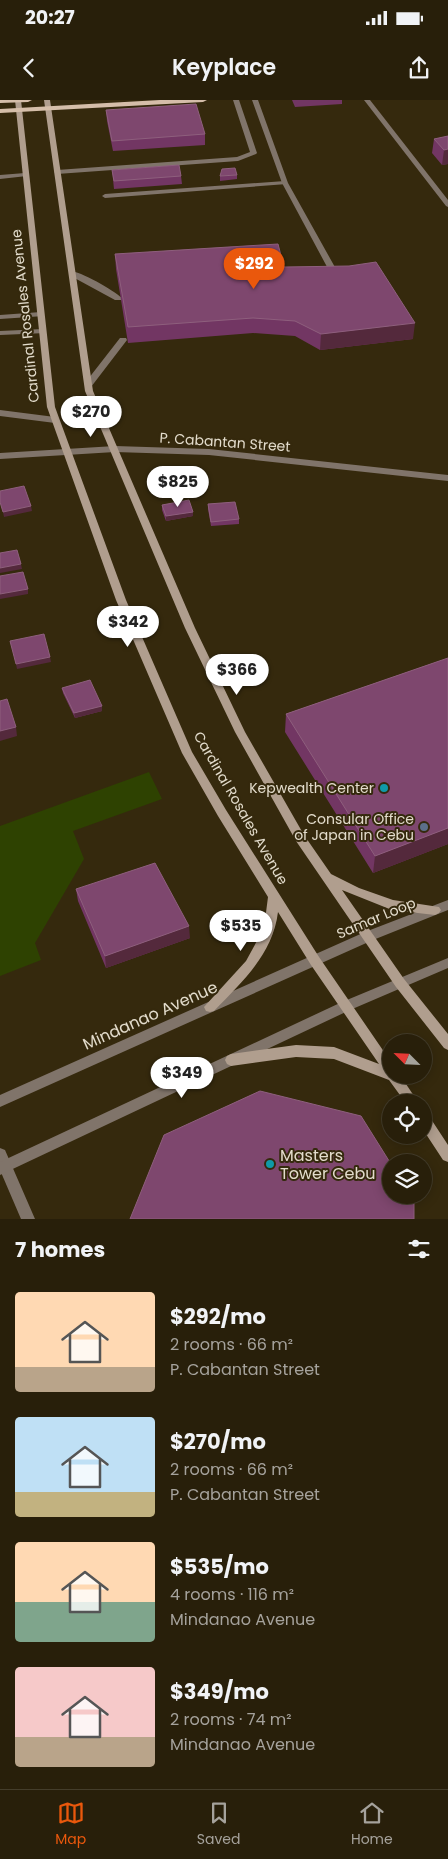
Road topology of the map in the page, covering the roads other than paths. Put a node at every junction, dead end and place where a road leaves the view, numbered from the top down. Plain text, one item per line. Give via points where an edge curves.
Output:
1 (18, 100) edge
2 (28, 100) edge
3 (203, 100) edge
4 (236, 100) edge
5 (255, 100) edge
6 (367, 100) edge
7 (0, 101) edge
8 (48, 104) edge
9 (19, 110) junction
10 (0, 111) edge
11 (57, 172) junction
12 (25, 175) junction
13 (0, 177) edge
14 (285, 183) junction
15 (105, 196) dead end
16 (448, 205) edge
17 (72, 273) junction
18 (337, 279) edge
19 (118, 298) edge
20 (41, 314) junction
21 (0, 317) edge
22 (42, 331) junction
23 (0, 333) edge
24 (123, 340) dead end
25 (88, 385) junction
26 (0, 414) edge
27 (55, 420) junction
28 (115, 449) junction
29 (67, 451) junction
30 (0, 456) edge
31 (448, 478) edge
32 (327, 876) junction
33 (274, 897) junction
34 (448, 905) edge
35 (436, 910) junction
36 (369, 936) junction
37 (315, 961) junction
38 (448, 963) edge
39 (400, 983) junction
40 (346, 1006) junction
41 (210, 1008) junction
42 (448, 1044) edge
43 (382, 1059) edge
44 (231, 1060) junction
45 (382, 1070) edge
46 (0, 1101) edge
47 (432, 1132) edge
48 (448, 1156) edge
49 (2, 1163) edge
50 (28, 1219) edge

1 - 2 main road
1 - 7 main road
1 - 9 main road, Cardinal Rosales Avenue
3 - 8 main road
4 - 11 street via 254,153 238,159
5 - 14 street
6 - 16 street
8 - 9 main road
8 - 11 main road
9 - 10 main road
9 - 12 main road, Cardinal Rosales Avenue
11 - 17 main road
12 - 13 street
12 - 20 main road, Cardinal Rosales Avenue
14 - 15 street
14 - 18 street
17 - 19 street
17 - 25 main road
20 - 21 street
20 - 22 main road, Cardinal Rosales Avenue
22 - 23 street
22 - 27 main road, Cardinal Rosales Avenue
24 - 25 street
25 - 28 main road
26 - 27 street
27 - 29 main road, Cardinal Rosales Avenue
28 - 29 street, P. Cabantan Street
28 - 31 street, P. Cabantan Street via 209,452
28 - 32 main road via 190,628 240,732 300,838
29 - 30 street, P. Cabantan Street
29 - 33 main road, Cardinal Rosales Avenue via 121,600 187,753
32 - 35 main road via 355,891 392,904
32 - 36 main road
33 - 37 main road, Cardinal Rosales Avenue
33 - 41 main road via 270,928 250,965
34 - 35 street, Samar Loop
35 - 36 street, Samar Loop
36 - 37 street, Samar Loop
36 - 39 main road
37 - 40 main road, Cardinal Rosales Avenue
37 - 41 street, Mindanao Avenue
38 - 39 street
39 - 40 street
39 - 42 main road
40 - 43 main road, Cardinal Rosales Avenue
40 - 44 street
41 - 46 street, Mindanao Avenue
44 - 45 main road via 296,1051 334,1053
44 - 49 street
47 - 48 main road
49 - 50 street

